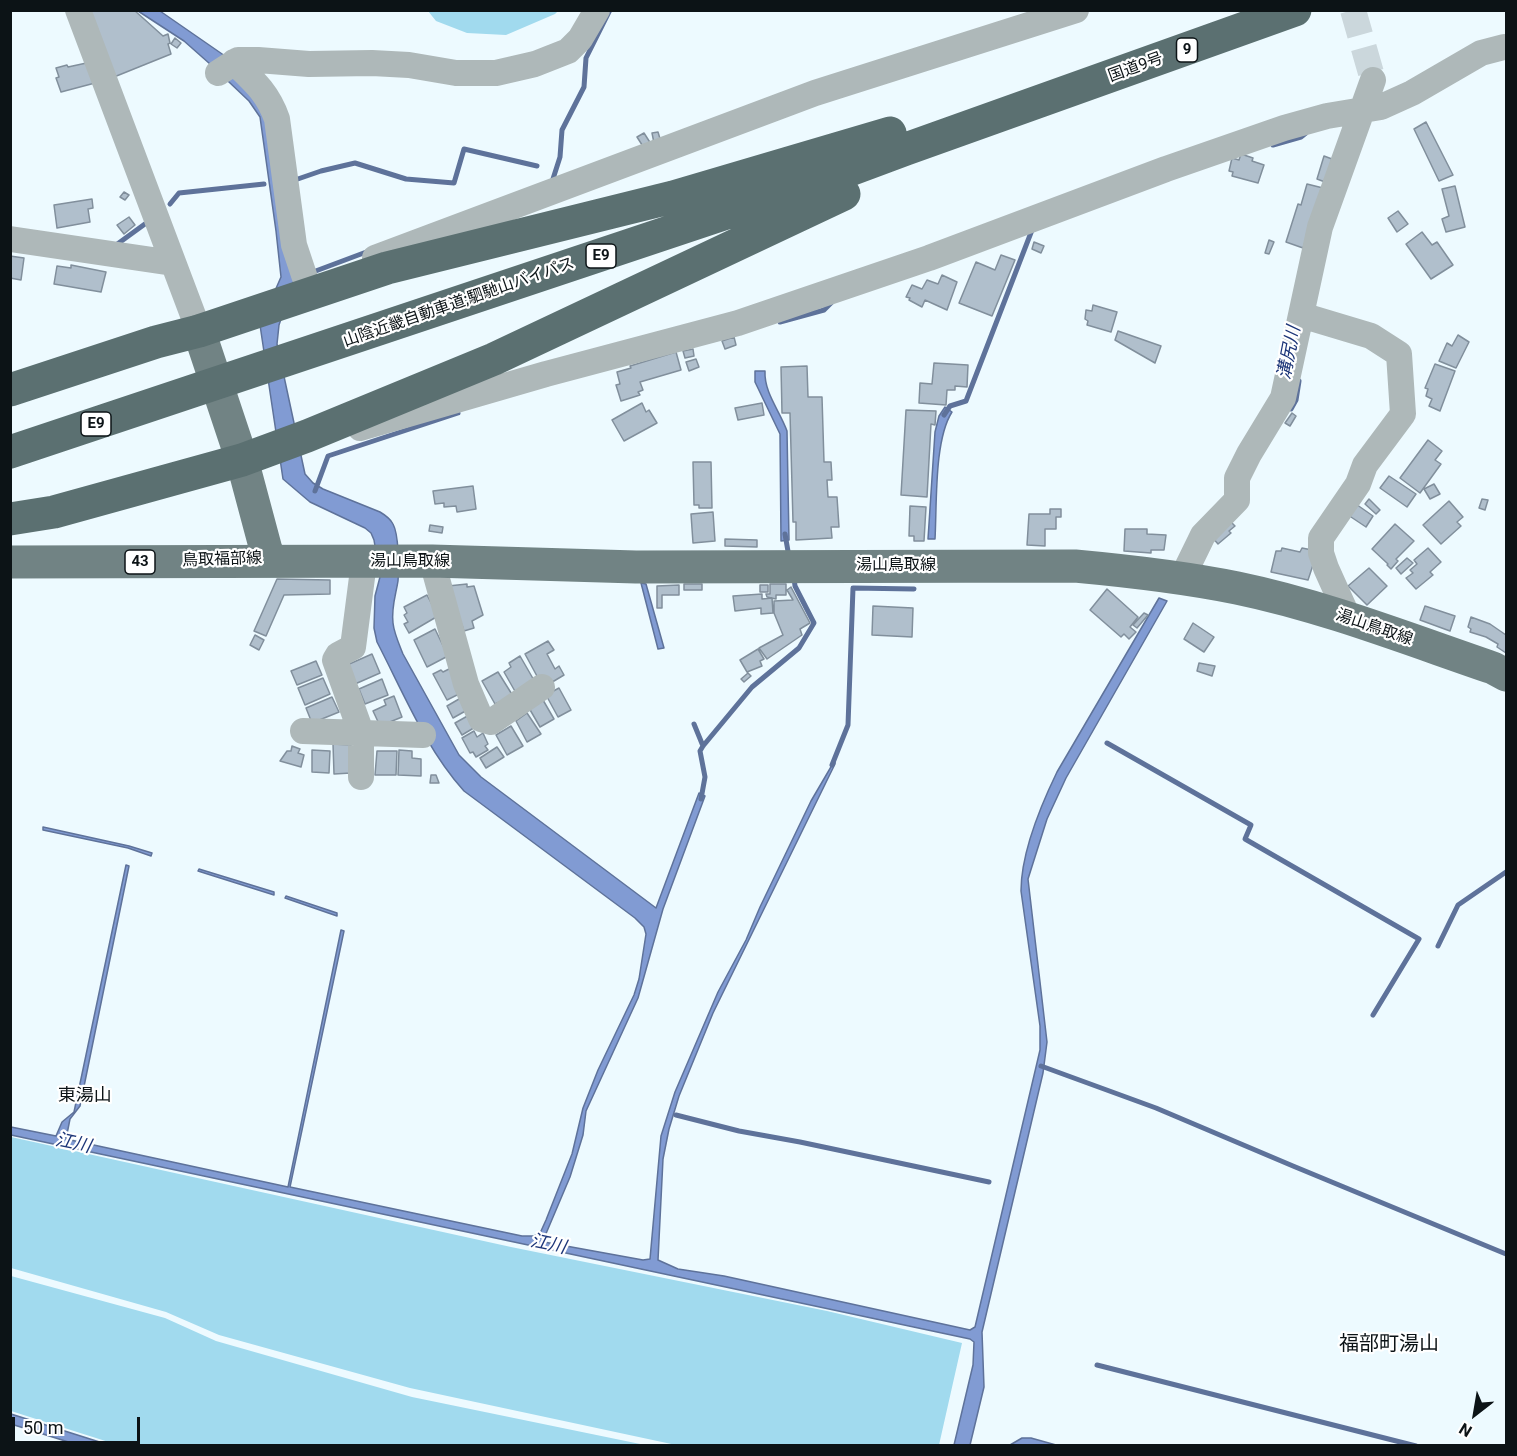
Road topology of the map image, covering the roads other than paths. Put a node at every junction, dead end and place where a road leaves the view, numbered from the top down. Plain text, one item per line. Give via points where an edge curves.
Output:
1 (78, 10) edge
2 (597, 10) edge
3 (1076, 10) edge
4 (1295, 10) edge
5 (1503, 46) dead end
6 (1372, 80) tunnel mouth
7 (1078, 89) junction
8 (1362, 110) junction
9 (10, 239) edge
10 (173, 263) junction
11 (301, 296) junction
12 (1301, 315) junction
13 (199, 331) junction
14 (10, 390) edge
15 (179, 390) junction
16 (315, 433) junction
17 (10, 437) edge
18 (10, 452) edge
19 (242, 460) junction
20 (10, 519) edge
21 (269, 561) junction
22 (432, 561) junction
23 (10, 562) edge
24 (364, 562) junction
25 (1182, 578) junction
26 (1348, 617) junction
27 (1506, 675) edge
28 (542, 687) dead end
29 (303, 731) dead end
30 (361, 732) junction
31 (423, 735) dead end
32 (361, 777) dead end

1 - 10 street
2 - 11 street via 568,51 535,64 496,72 456,73 409,65 258,60 238,60 226,68 259,85 277,119
3 - 11 street via 815,93 321,278
4 - 7 highway, 国道9号 / 9
5 - 8 street via 1480,53 1412,93
6 - 8 street
7 - 11 highway via 982,105 673,197 387,268
7 - 15 highway, 山陰近畿自動車道;駟馳山バイパス / E9 via 804,188
7 - 16 highway via 959,148 824,202 494,359
8 - 12 street via 1320,227
8 - 16 street via 1284,128 738,323 351,431
9 - 10 street
10 - 13 street
11 - 13 highway
12 - 25 street via 1283,398 1237,478 1237,500 1203,535
12 - 26 street via 1371,336 1399,354 1403,414 1365,465 1358,484 1321,538 1326,568
13 - 14 highway
13 - 19 main road, 鳥取福部線
15 - 17 highway, 山陰近畿自動車道;駟馳山バイパス / E9
15 - 18 highway, 山陰近畿自動車道;駟馳山バイパス / E9
16 - 19 highway
19 - 20 highway via 54,512
19 - 21 main road, 鳥取福部線
21 - 23 main road, 鳥取福部線 / 43
21 - 24 main road, 湯山鳥取線
22 - 24 main road, 湯山鳥取線
22 - 25 main road, 湯山鳥取線 via 636,567 1074,566
22 - 28 street via 466,684 482,719 490,722
24 - 30 street via 353,647 335,660
25 - 26 main road, 湯山鳥取線 via 1238,588
26 - 27 main road, 湯山鳥取線
29 - 30 street
30 - 31 street
30 - 32 street

